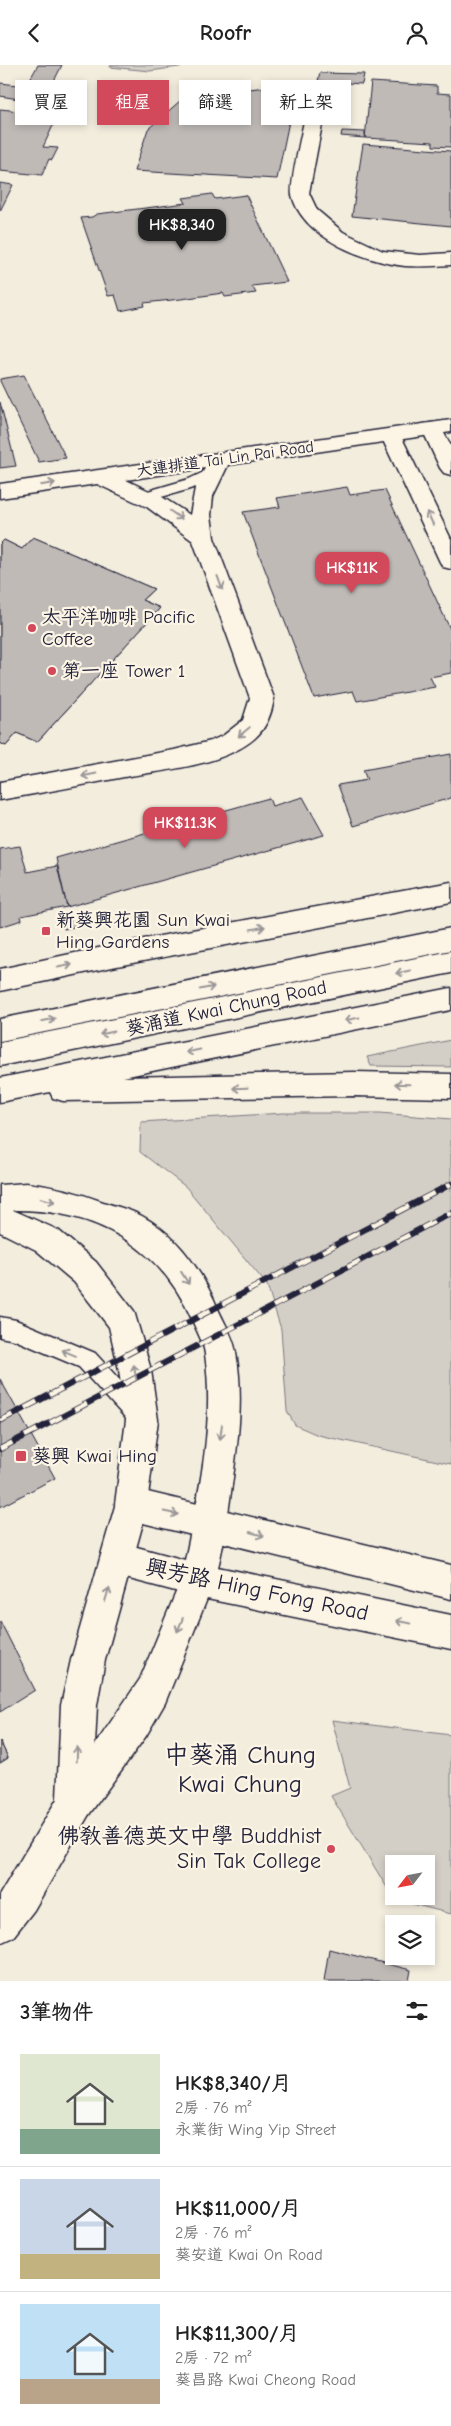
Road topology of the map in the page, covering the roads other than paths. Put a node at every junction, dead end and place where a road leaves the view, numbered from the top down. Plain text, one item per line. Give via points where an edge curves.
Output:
1 (313, 125) edge
2 (451, 259) edge
3 (442, 428) edge
4 (391, 436) junction
5 (216, 466) junction
6 (451, 468) edge
7 (98, 477) junction
8 (0, 491) edge
9 (146, 496) junction
10 (203, 537) junction
11 (451, 562) edge
12 (0, 791) edge
13 (451, 871) edge
14 (451, 892) edge
15 (419, 898) junction
16 (451, 939) edge
17 (451, 962) edge
18 (0, 980) edge
19 (451, 999) edge
20 (0, 1030) edge
21 (0, 1055) edge
22 (451, 1086) edge
23 (5, 1089) edge
24 (0, 1198) edge
25 (0, 1218) edge
26 (0, 1327) edge
27 (142, 1420) junction
28 (131, 1504) junction
29 (210, 1521) junction
30 (118, 1559) junction
31 (198, 1580) junction
32 (451, 1582) edge
33 (451, 1632) edge
34 (75, 1803) junction
35 (0, 1924) edge

1 - 2 main road via 300,193 313,218 343,241 375,256 412,262
3 - 4 main road, 大連排道 Tai Lin Pai Road
3 - 6 main road
4 - 5 main road, 大連排道 Tai Lin Pai Road
11 -> 4 main road
5 - 7 main road, 大連排道 Tai Lin Pai Road
5 - 9 lane via 194,482
5 - 10 main road via 205,483 201,503 199,517
8 -> 7 main road, 大連排道 Tai Lin Pai Road
7 - 9 main road
9 -> 10 main road
10 -> 12 main road via 262,698 260,714 254,724 231,742 192,755
13 - 15 main road
14 - 15 main road
18 -> 15 main road
20 -> 16 main road, 葵涌道 Kwai Chung Road
17 -> 21 main road, 葵涌道 Kwai Chung Road
19 -> 23 main road, 葵涌道 Kwai Chung Road
22 -> 23 main road via 396,1083 152,1091
24 -> 29 main road via 43,1198 133,1226 169,1255 181,1271 204,1310 221,1352 223,1418
27 -> 25 main road via 135,1370 123,1321 85,1272 47,1240
27 -> 26 lane via 87,1361 16,1329
27 - 28 main road
28 -> 29 main road
28 - 30 main road
29 - 31 main road
29 -> 32 main road via 397,1571
30 - 31 main road, 興芳路 Hing Fong Road
34 -> 30 main road via 79,1705 88,1660
33 -> 31 main road, 興芳路 Hing Fong Road
31 -> 34 main road via 153,1691 134,1723
34 - 35 main road via 21,1897

